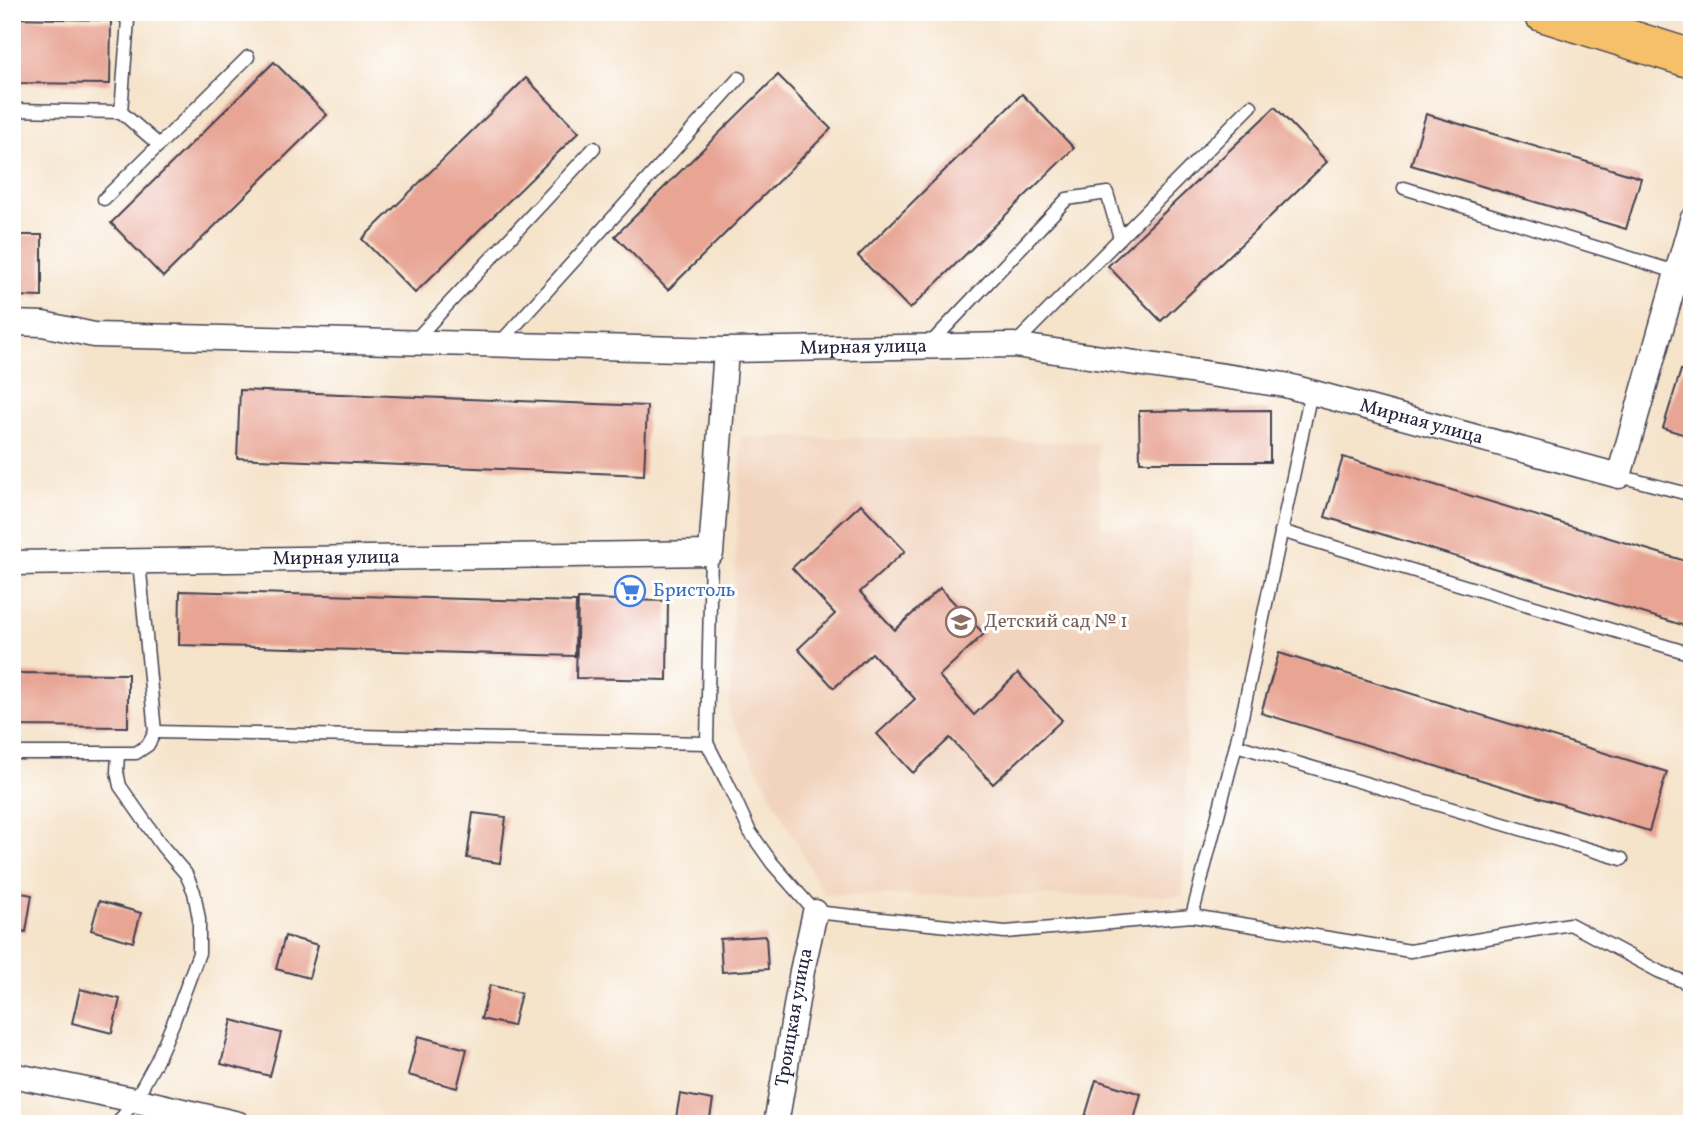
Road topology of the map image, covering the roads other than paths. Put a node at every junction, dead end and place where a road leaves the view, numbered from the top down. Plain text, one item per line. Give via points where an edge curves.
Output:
1 (118, 12) edge
2 (1542, 12) edge
3 (248, 57) dead end
4 (1692, 59) edge
5 (739, 78) dead end
6 (1251, 106) dead end
7 (12, 110) edge
8 (121, 112) junction
9 (159, 145) junction
10 (594, 148) dead end
11 (1404, 188) dead end
12 (104, 199) dead end
13 (1692, 220) edge
14 (1120, 237) junction
15 (1684, 275) edge
16 (12, 323) edge
17 (413, 343) junction
18 (497, 345) junction
19 (1014, 345) junction
20 (928, 346) junction
21 (726, 350) junction
22 (1311, 392) junction
23 (1619, 476) junction
24 (1692, 495) edge
25 (1281, 531) junction
26 (711, 552) junction
27 (139, 561) junction
28 (12, 563) edge
29 (1692, 654) edge
30 (155, 732) junction
31 (707, 743) junction
32 (1236, 745) junction
33 (12, 753) edge
34 (118, 754) junction
35 (1622, 859) dead end
36 (815, 912) junction
37 (1192, 916) junction
38 (1692, 985) edge
39 (12, 1075) edge
40 (135, 1100) junction
41 (117, 1124) edge
42 (238, 1124) edge
43 (776, 1124) edge

1 - 8 lane via 128,20
2 - 4 highway
3 - 9 lane
5 - 18 lane
6 - 14 lane
7 - 8 lane
8 - 9 lane
9 - 12 lane
10 - 17 lane
11 - 15 lane
13 - 15 street
14 - 19 lane
14 - 20 lane via 1107,193 1067,199
15 - 23 street
16 - 17 street, Мирная улица via 94,335
17 - 18 street, Мирная улица
18 - 21 street, Мирная улица
19 - 20 street, Мирная улица
19 - 22 street, Мирная улица
20 - 21 street, Мирная улица
21 - 26 street
22 - 23 street, Мирная улица
22 - 25 lane
23 - 24 lane
25 - 29 lane
25 - 32 lane
26 - 27 street, Мирная улица
26 - 31 lane
27 - 28 street, Мирная улица
27 - 30 lane
30 - 31 lane
30 - 34 lane via 148,745 136,753
31 - 36 lane via 750,832
32 - 35 lane
32 - 37 lane
33 - 34 lane
34 - 40 lane via 120,786 186,874 199,919 199,953 192,973 157,1060
36 - 37 lane via 1004,932
36 - 43 street, Троицкая улица
37 - 38 lane via 1410,951 1570,924
39 - 40 street
40 - 41 lane
40 - 42 street

